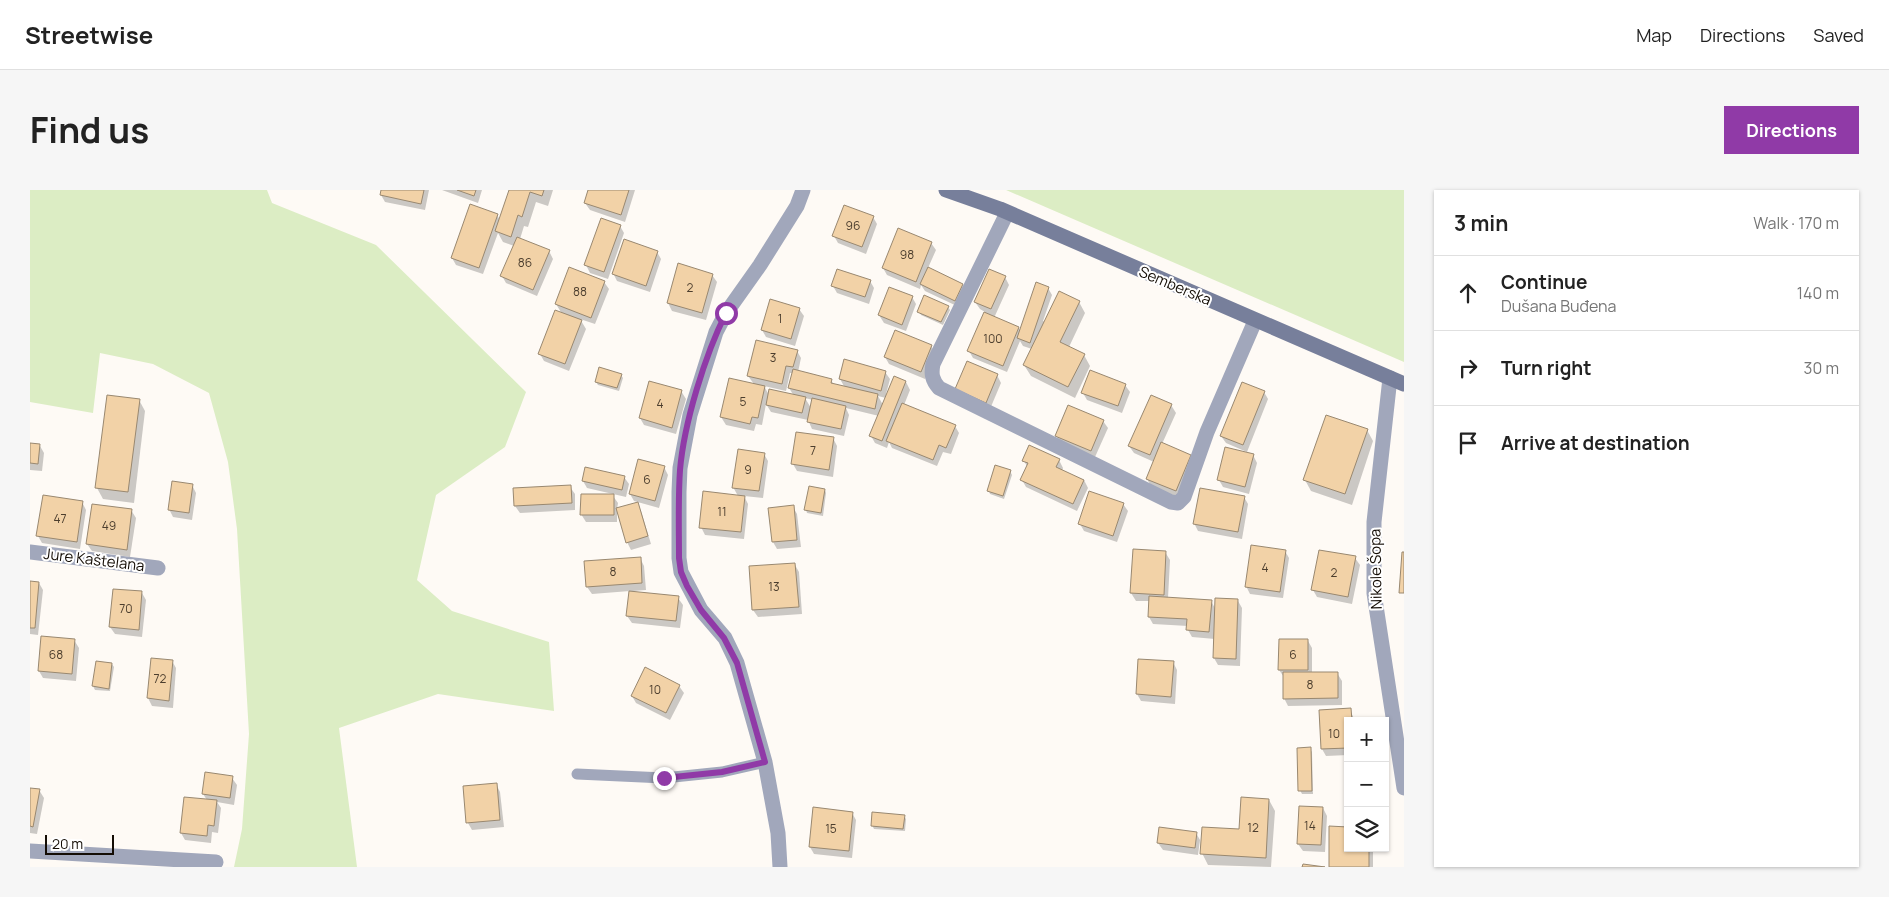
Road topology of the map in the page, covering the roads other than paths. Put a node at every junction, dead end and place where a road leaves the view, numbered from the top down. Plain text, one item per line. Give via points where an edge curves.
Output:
1 (803, 190) edge
2 (946, 190) edge
3 (1007, 213) junction
4 (1255, 321) junction
5 (1397, 381) edge
6 (30, 552) edge
7 (158, 568) dead end
8 (765, 762) junction
9 (577, 774) dead end
10 (1404, 788) edge
11 (30, 851) edge
12 (71, 861) edge
13 (216, 862) dead end
14 (780, 867) edge

1 - 8 street via 797,206 716,332 690,415 680,468 681,572 701,610 724,638 737,663
2 - 3 main road, Semberska
3 - 4 main road, Semberska
3 - 4 street via 934,364 933,381 938,388 1171,502 1178,502 1184,497 1207,432
4 - 5 main road, Semberska
5 - 10 street, Nikole Šopa via 1374,522 1374,593
6 - 7 street, Jure Kaštelana
8 - 9 lane via 722,772 664,778
8 - 14 street via 778,833
11 - 12 street
12 - 13 street

